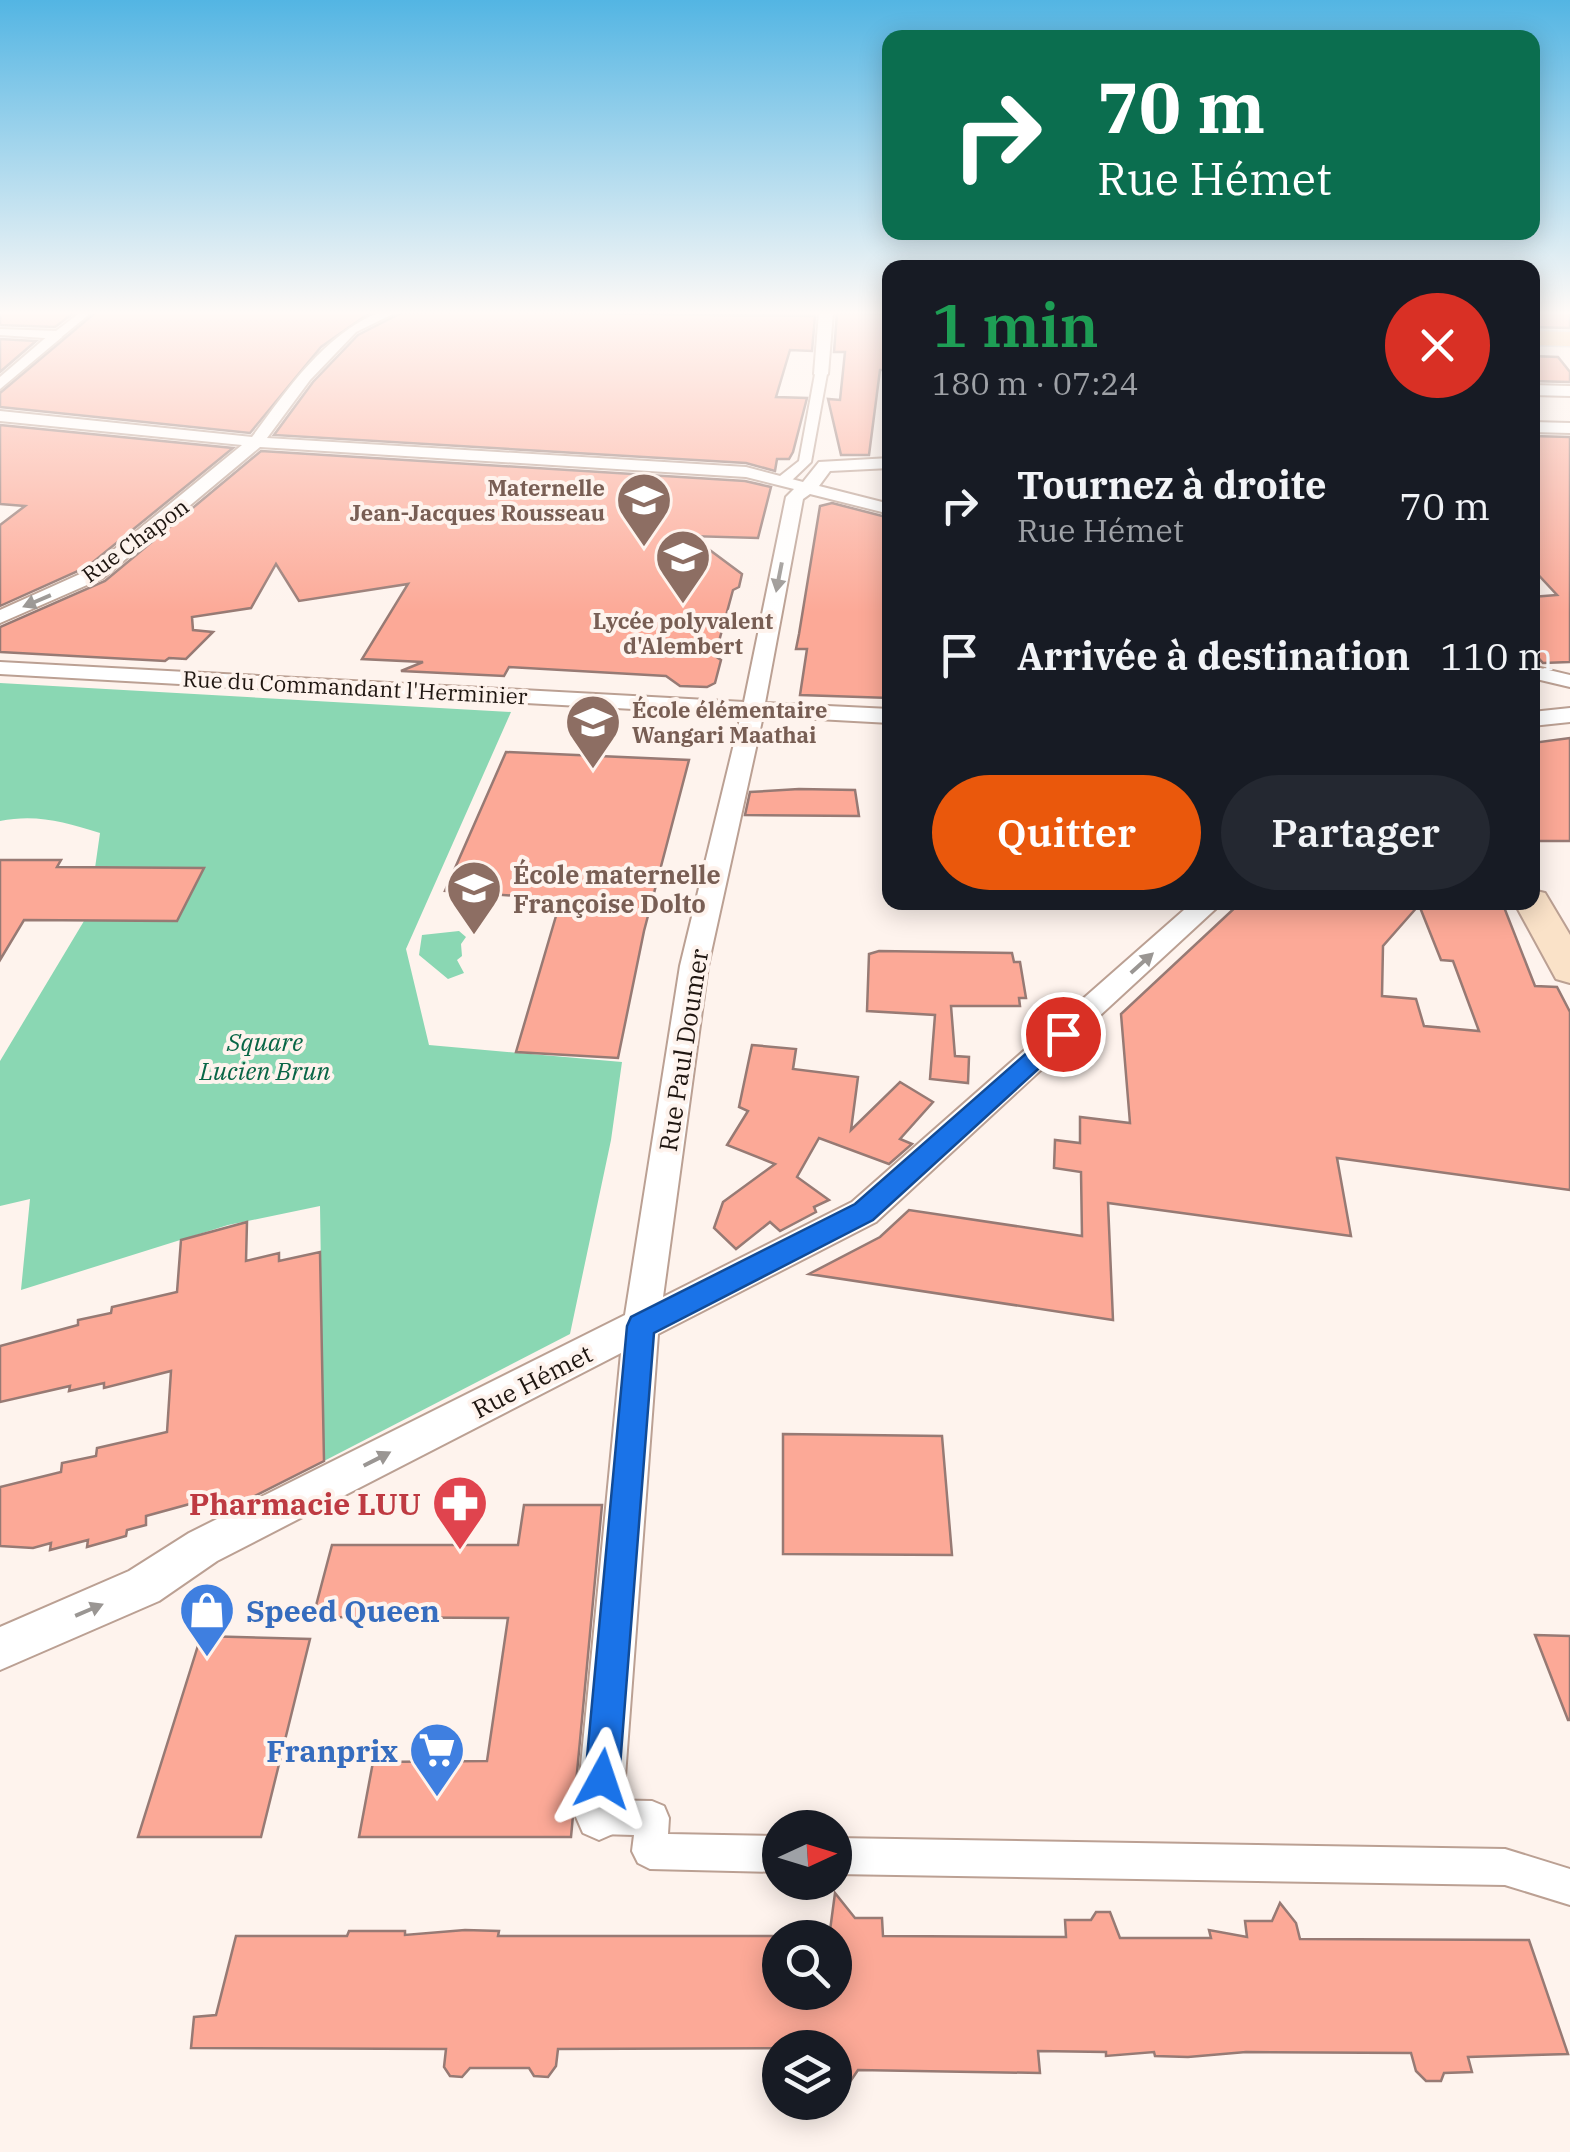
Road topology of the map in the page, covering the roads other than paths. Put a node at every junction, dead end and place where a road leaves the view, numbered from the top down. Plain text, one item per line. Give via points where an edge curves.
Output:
1 (278, 412) edge
2 (814, 412) edge
3 (0, 416) edge
4 (1540, 427) edge
5 (1570, 428) edge
6 (256, 442) junction
7 (806, 462) junction
8 (882, 463) edge
9 (785, 479) junction
10 (812, 483) junction
11 (882, 505) edge
12 (0, 617) edge
13 (0, 668) edge
14 (1540, 674) edge
15 (1570, 682) edge
16 (752, 709) junction
17 (1570, 715) edge
18 (882, 716) edge
19 (1540, 718) edge
20 (1201, 910) edge
21 (1537, 910) edge
22 (1570, 968) edge
23 (641, 1326) junction
24 (0, 1649) edge
25 (599, 1817) joint
26 (762, 1854) edge
27 (852, 1856) edge
28 (1570, 1887) edge

1 - 6 street, Rue Chapon
2 - 7 street
3 - 6 street
4 - 5 street
6 - 9 street
6 -> 12 street, Rue Chapon via 96,574
7 - 9 street
7 - 10 street
8 - 10 street via 824,466
9 - 10 street
10 - 11 street
10 -> 16 street, Rue Paul Doumer via 795,497
13 - 16 street, Rue du Commandant l'Herminier
14 - 15 street
16 - 18 street, Rue du Commandant l'Herminier
16 - 23 street, Rue Paul Doumer via 694,966
17 - 19 street
23 -> 20 street, Rue Hémet via 864,1212
21 - 22 main road
24 -> 23 street, Rue Hémet via 144,1586 203,1547
23 - 25 street, Rue Paul Doumer
25 - 26 street via 652,1818 650,1851
27 - 28 street via 1505,1867

